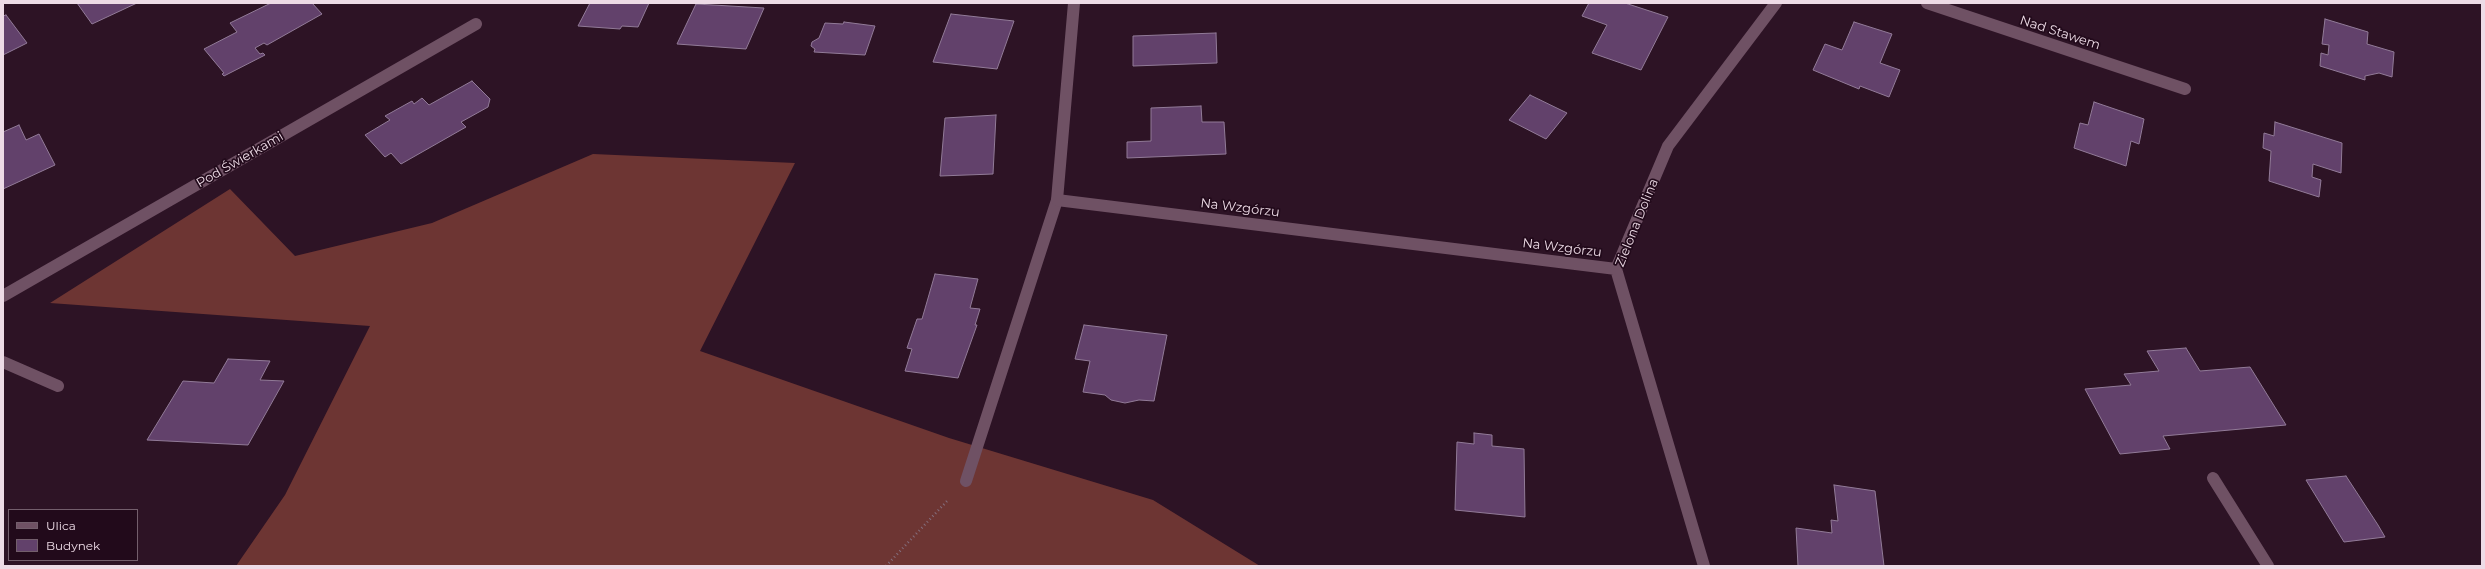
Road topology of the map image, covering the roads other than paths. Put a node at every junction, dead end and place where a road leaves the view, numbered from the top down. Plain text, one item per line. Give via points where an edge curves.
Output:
1 (1074, 3) edge
2 (1776, 3) edge
3 (1927, 3) edge
4 (476, 24) dead end
5 (2185, 89) dead end
6 (1057, 200) junction
7 (1616, 269) junction
8 (3, 296) edge
9 (3, 362) edge
10 (58, 386) dead end
11 (2213, 478) dead end
12 (966, 481) road end
13 (1704, 566) edge
14 (2268, 566) edge

1 - 6 street
2 - 7 street, Zielona Dolina via 1668,146
3 - 5 street, Nad Stawem
4 - 8 street, Pod Świerkami
6 - 7 street, Na Wzgórzu
6 - 12 street
7 - 13 street, Zielona Dolina
9 - 10 street
11 - 14 street

